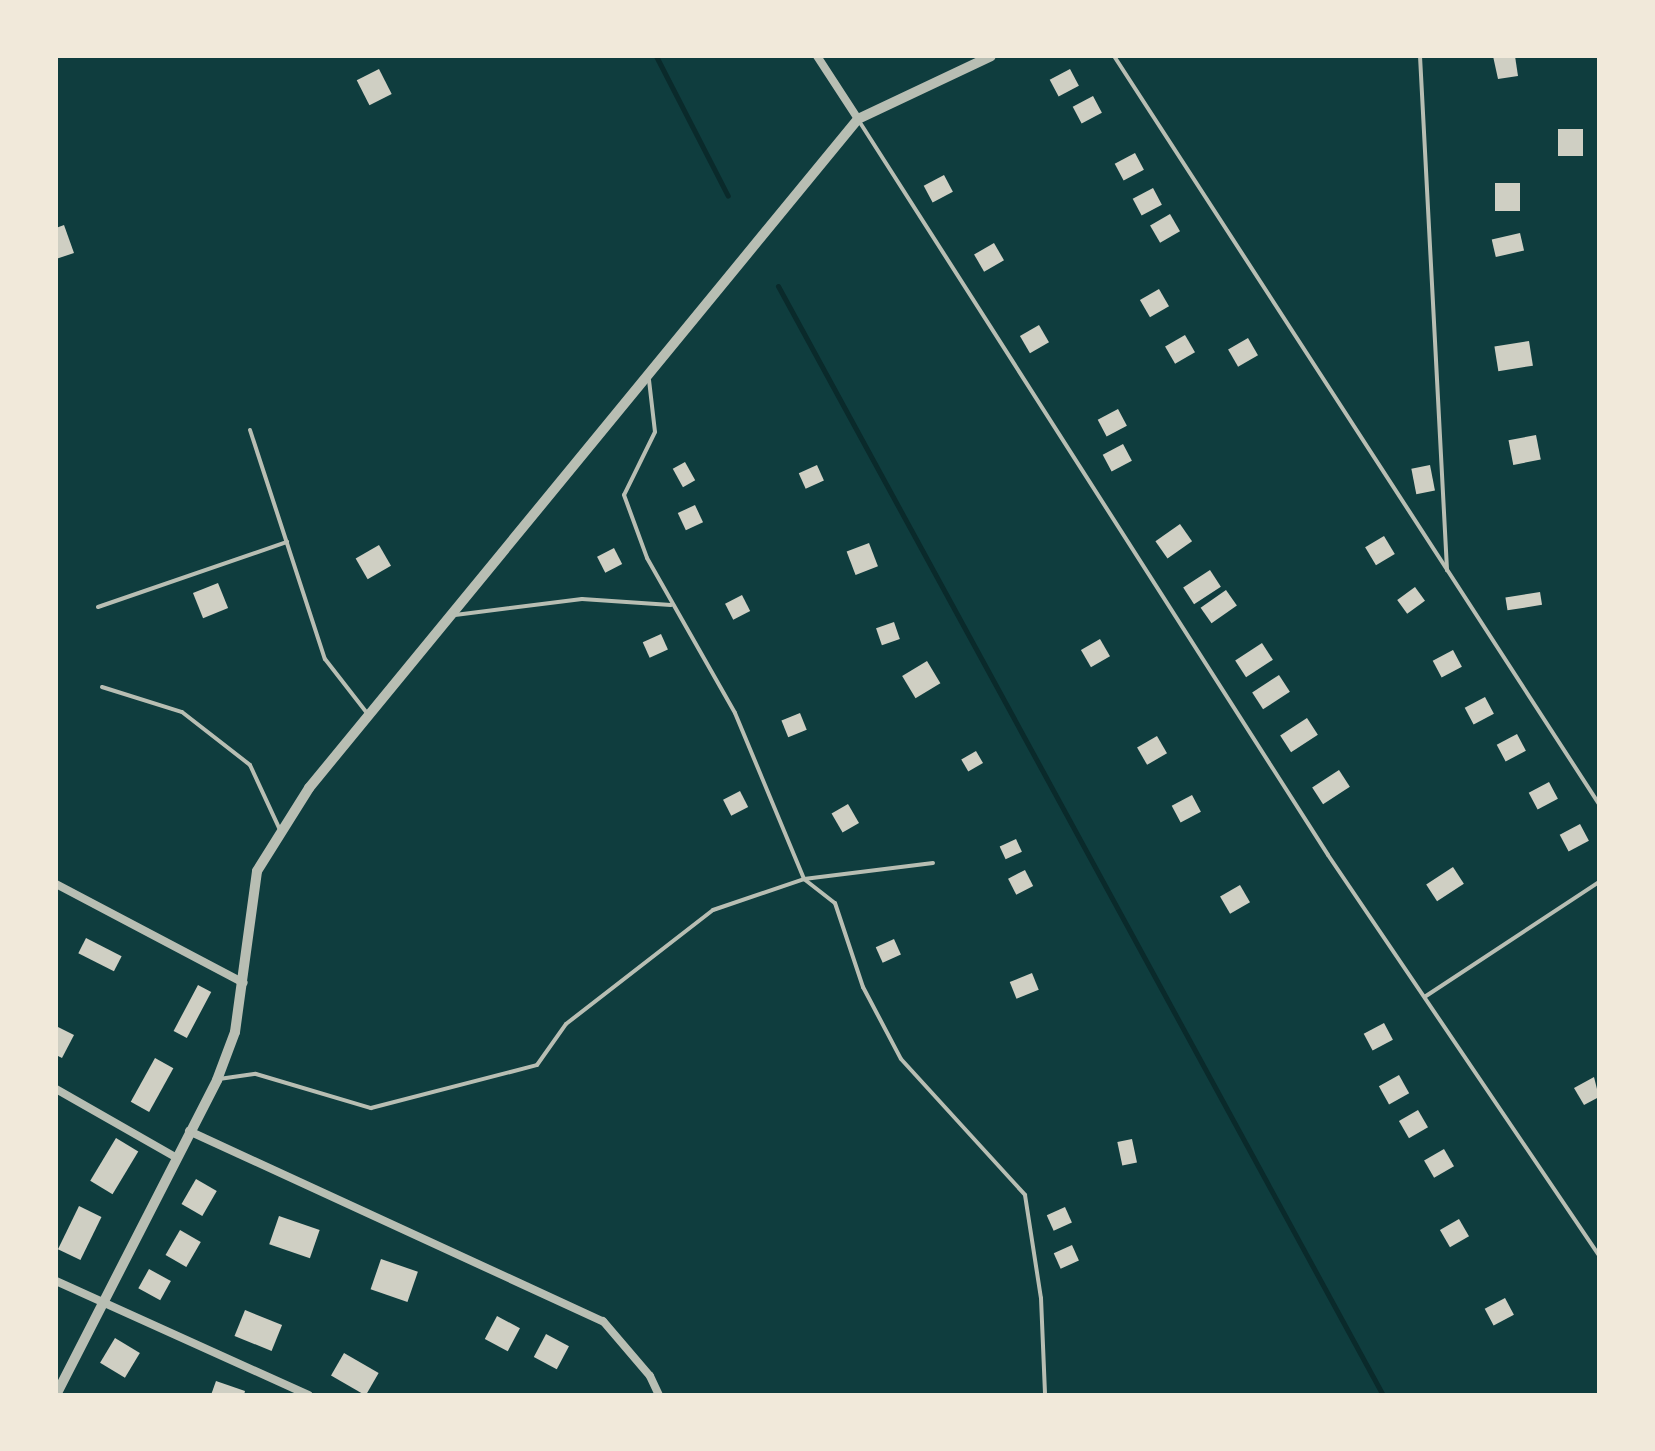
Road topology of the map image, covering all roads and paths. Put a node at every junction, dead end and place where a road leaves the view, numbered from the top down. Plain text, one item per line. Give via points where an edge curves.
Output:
1 (817, 56) edge
2 (991, 56) edge
3 (1114, 56) edge
4 (1420, 56) edge
5 (858, 119) junction
6 (649, 377) junction
7 (250, 430) dead end
8 (287, 542) junction
9 (1447, 573) junction
10 (671, 605) junction
11 (98, 607) dead end
12 (453, 615) junction
13 (102, 687) dead end
14 (370, 717) junction
15 (1599, 804) edge
16 (280, 830) junction
17 (933, 863) dead end
18 (804, 879) junction
19 (1599, 882) edge
20 (56, 884) edge
21 (244, 983) junction
22 (1426, 996) junction
23 (217, 1080) junction
24 (56, 1089) edge
25 (189, 1131) junction
26 (175, 1157) junction
27 (1599, 1256) edge
28 (56, 1281) edge
29 (103, 1306) junction
30 (56, 1395) edge
31 (309, 1395) edge
32 (659, 1395) edge
33 (1045, 1395) edge

1 - 5 street
2 - 5 street
3 - 9 lane
4 - 9 lane
5 - 6 street
5 - 22 lane via 1328,855
6 - 10 lane via 655,432 624,495
6 - 12 street
7 - 8 lane
8 - 11 lane
8 - 14 lane via 325,659
9 - 15 lane
10 - 12 lane via 582,599
10 - 18 lane via 735,713
12 - 14 street
13 - 16 lane via 182,712 250,765
14 - 16 street
16 - 21 street via 257,871
17 - 18 lane
18 - 23 lane via 713,910 566,1024 537,1065 371,1108 256,1074
18 - 33 lane via 835,903 863,987 901,1059 1025,1195 1041,1298
19 - 22 lane
20 - 21 street
21 - 23 street via 235,1032
22 - 27 lane
23 - 25 street
24 - 26 street
25 - 26 street
25 - 32 street via 603,1321 650,1376
26 - 29 street
28 - 29 street
29 - 30 street
29 - 31 street

